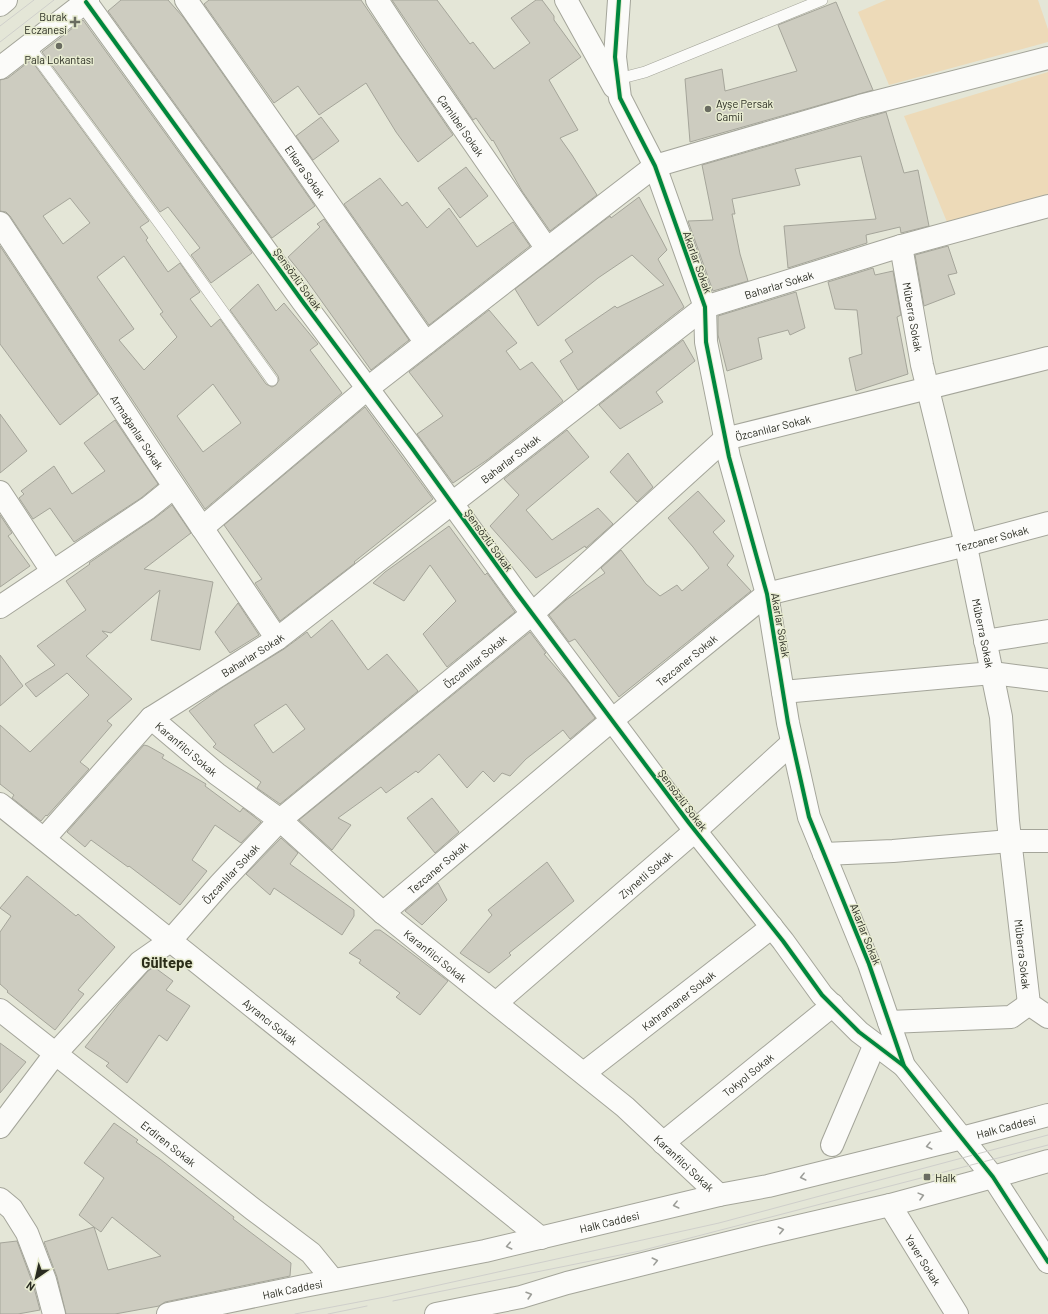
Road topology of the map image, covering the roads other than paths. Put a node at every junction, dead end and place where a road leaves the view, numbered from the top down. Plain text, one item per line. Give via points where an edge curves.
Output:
1 (6, 0) edge
2 (186, 0) edge
3 (378, 0) edge
4 (566, 0) edge
5 (619, 0) edge
6 (822, 0) edge
7 (87, 1) edge
8 (0, 5) edge
9 (29, 46) junction
10 (1048, 58) edge
11 (0, 68) edge
12 (619, 89) junction
13 (655, 166) junction
14 (1048, 206) edge
15 (0, 223) edge
16 (901, 246) junction
17 (547, 249) junction
18 (705, 307) junction
19 (426, 343) junction
20 (1048, 358) edge
21 (272, 380) dead end
22 (368, 388) junction
23 (928, 388) junction
24 (725, 439) junction
25 (174, 487) junction
26 (0, 492) edge
27 (452, 503) junction
28 (1048, 523) edge
29 (202, 528) junction
30 (966, 545) junction
31 (52, 571) junction
32 (767, 594) junction
33 (0, 607) edge
34 (532, 614) junction
35 (1048, 631) edge
36 (277, 639) junction
37 (985, 641) junction
38 (992, 673) junction
39 (1048, 680) edge
40 (783, 692) junction
41 (151, 718) junction
42 (612, 720) junction
43 (792, 743) junction
44 (0, 804) edge
45 (280, 820) junction
46 (695, 831) junction
47 (44, 839) junction
48 (1010, 841) junction
49 (1048, 841) edge
50 (824, 854) junction
51 (383, 913) junction
52 (772, 927) junction
53 (170, 941) junction
54 (496, 1003) junction
55 (1029, 1004) junction
56 (833, 1006) junction
57 (0, 1010) edge
58 (1048, 1017) edge
59 (889, 1022) junction
60 (875, 1044) junction
61 (55, 1054) junction
62 (904, 1066) junction
63 (584, 1073) junction
64 (1048, 1115) edge
65 (0, 1127) edge
66 (962, 1138) junction
67 (664, 1143) junction
68 (832, 1144) dead end
69 (1048, 1161) edge
70 (993, 1177) junction
71 (719, 1194) junction
72 (0, 1199) edge
73 (890, 1205) junction
74 (541, 1238) junction
75 (1048, 1262) edge
76 (333, 1280) junction
77 (507, 1307) edge
78 (54, 1314) edge
79 (168, 1314) edge
80 (436, 1314) edge
81 (957, 1314) edge

1 - 8 street
2 - 19 street, Elkara Sokak
3 - 17 street, Çamlıbel Sokak
4 - 12 street
5 - 12 street, Akarlar Sokak via 615,57
6 - 12 lane via 645,72
7 - 9 street
7 - 22 street, Şensözlü Sokak via 298,296
9 - 11 street
9 - 21 lane
10 - 13 street via 860,106
12 - 13 street, Akarlar Sokak
13 - 17 street
13 - 18 street, Akarlar Sokak
14 - 16 street, Baharlar Sokak
15 - 25 street, Armağanlar Sokak
16 - 18 street, Baharlar Sokak
16 - 23 street, Müberra Sokak
17 - 19 street
18 - 24 street, Akarlar Sokak via 706,342
18 - 27 street, Baharlar Sokak
19 - 22 street
20 - 23 street, Özcanlılar Sokak
22 - 27 street, Şensözlü Sokak
22 - 29 street
23 - 24 street, Özcanlılar Sokak
23 - 30 street, Müberra Sokak
24 - 32 street, Akarlar Sokak
24 - 34 street, Özcanlılar Sokak
25 - 29 street, Armağanlar Sokak
25 - 31 street via 148,508
26 - 31 street
27 - 34 street, Şensözlü Sokak
27 - 36 street, Baharlar Sokak
28 - 30 street, Tezcaner Sokak
29 - 36 street, Armağanlar Sokak
30 - 32 street, Tezcaner Sokak
30 - 37 street, Müberra Sokak
31 - 33 street
32 - 40 street, Akarlar Sokak
32 - 42 street, Tezcaner Sokak
34 - 42 street, Şensözlü Sokak
34 - 45 street, Özcanlılar Sokak
35 - 37 street
36 - 41 street, Baharlar Sokak
37 - 38 street, Müberra Sokak
38 - 39 street
38 - 40 street
38 - 48 street, Müberra Sokak via 1001,717
40 - 43 street, Akarlar Sokak
41 - 45 street, Karanfilci Sokak via 217,774
41 - 47 street, Baharlar Sokak
42 - 46 street, Şensözlü Sokak
42 - 51 street, Tezcaner Sokak
43 - 46 street, Ziynetli Sokak
43 - 50 street, Akarlar Sokak via 809,817
44 - 47 street, Ayrancı Sokak
45 - 51 street, Karanfilci Sokak
45 - 53 street, Özcanlılar Sokak
46 - 52 street, Şensözlü Sokak
46 - 54 street, Ziynetli Sokak
47 - 53 street, Ayrancı Sokak
48 - 49 street
48 - 50 street
48 - 55 street, Müberra Sokak
50 - 59 street, Akarlar Sokak via 870,964
51 - 54 street, Karanfilci Sokak
52 - 56 street, Şensözlü Sokak
52 - 63 street, Kahramaner Sokak
53 - 61 street, Özcanlılar Sokak via 140,962
53 - 74 street, Ayrancı Sokak
54 - 63 street, Karanfilci Sokak
55 - 58 street, Müberra Sokak
55 - 59 street via 1011,1017
56 - 60 street, Şensözlü Sokak
56 - 67 street, Tokyol Sokak
57 - 61 street, Erdiren Sokak
59 - 62 street, Akarlar Sokak
60 - 62 street, Şensözlü Sokak
60 - 68 street
61 - 65 street, Özcanlılar Sokak
61 - 76 street, Erdiren Sokak via 311,1252
62 - 66 street, Akarlar Sokak
63 - 67 street, Karanfilci Sokak
64 - 66 street, Halk Caddesi
66 - 70 street, Akarlar Sokak
66 -> 71 street, Halk Caddesi via 768,1186
67 - 71 street, Karanfilci Sokak
69 - 70 street
73 -> 70 street
70 - 75 street, Akarlar Sokak
71 -> 74 street, Halk Caddesi
72 - 78 street via 12,1208 27,1233 45,1280
77 -> 73 street via 520,1298 567,1283
73 - 81 street, Yaver Sokak
74 -> 76 street, Halk Caddesi
76 - 79 street, Halk Caddesi
77 - 80 street

